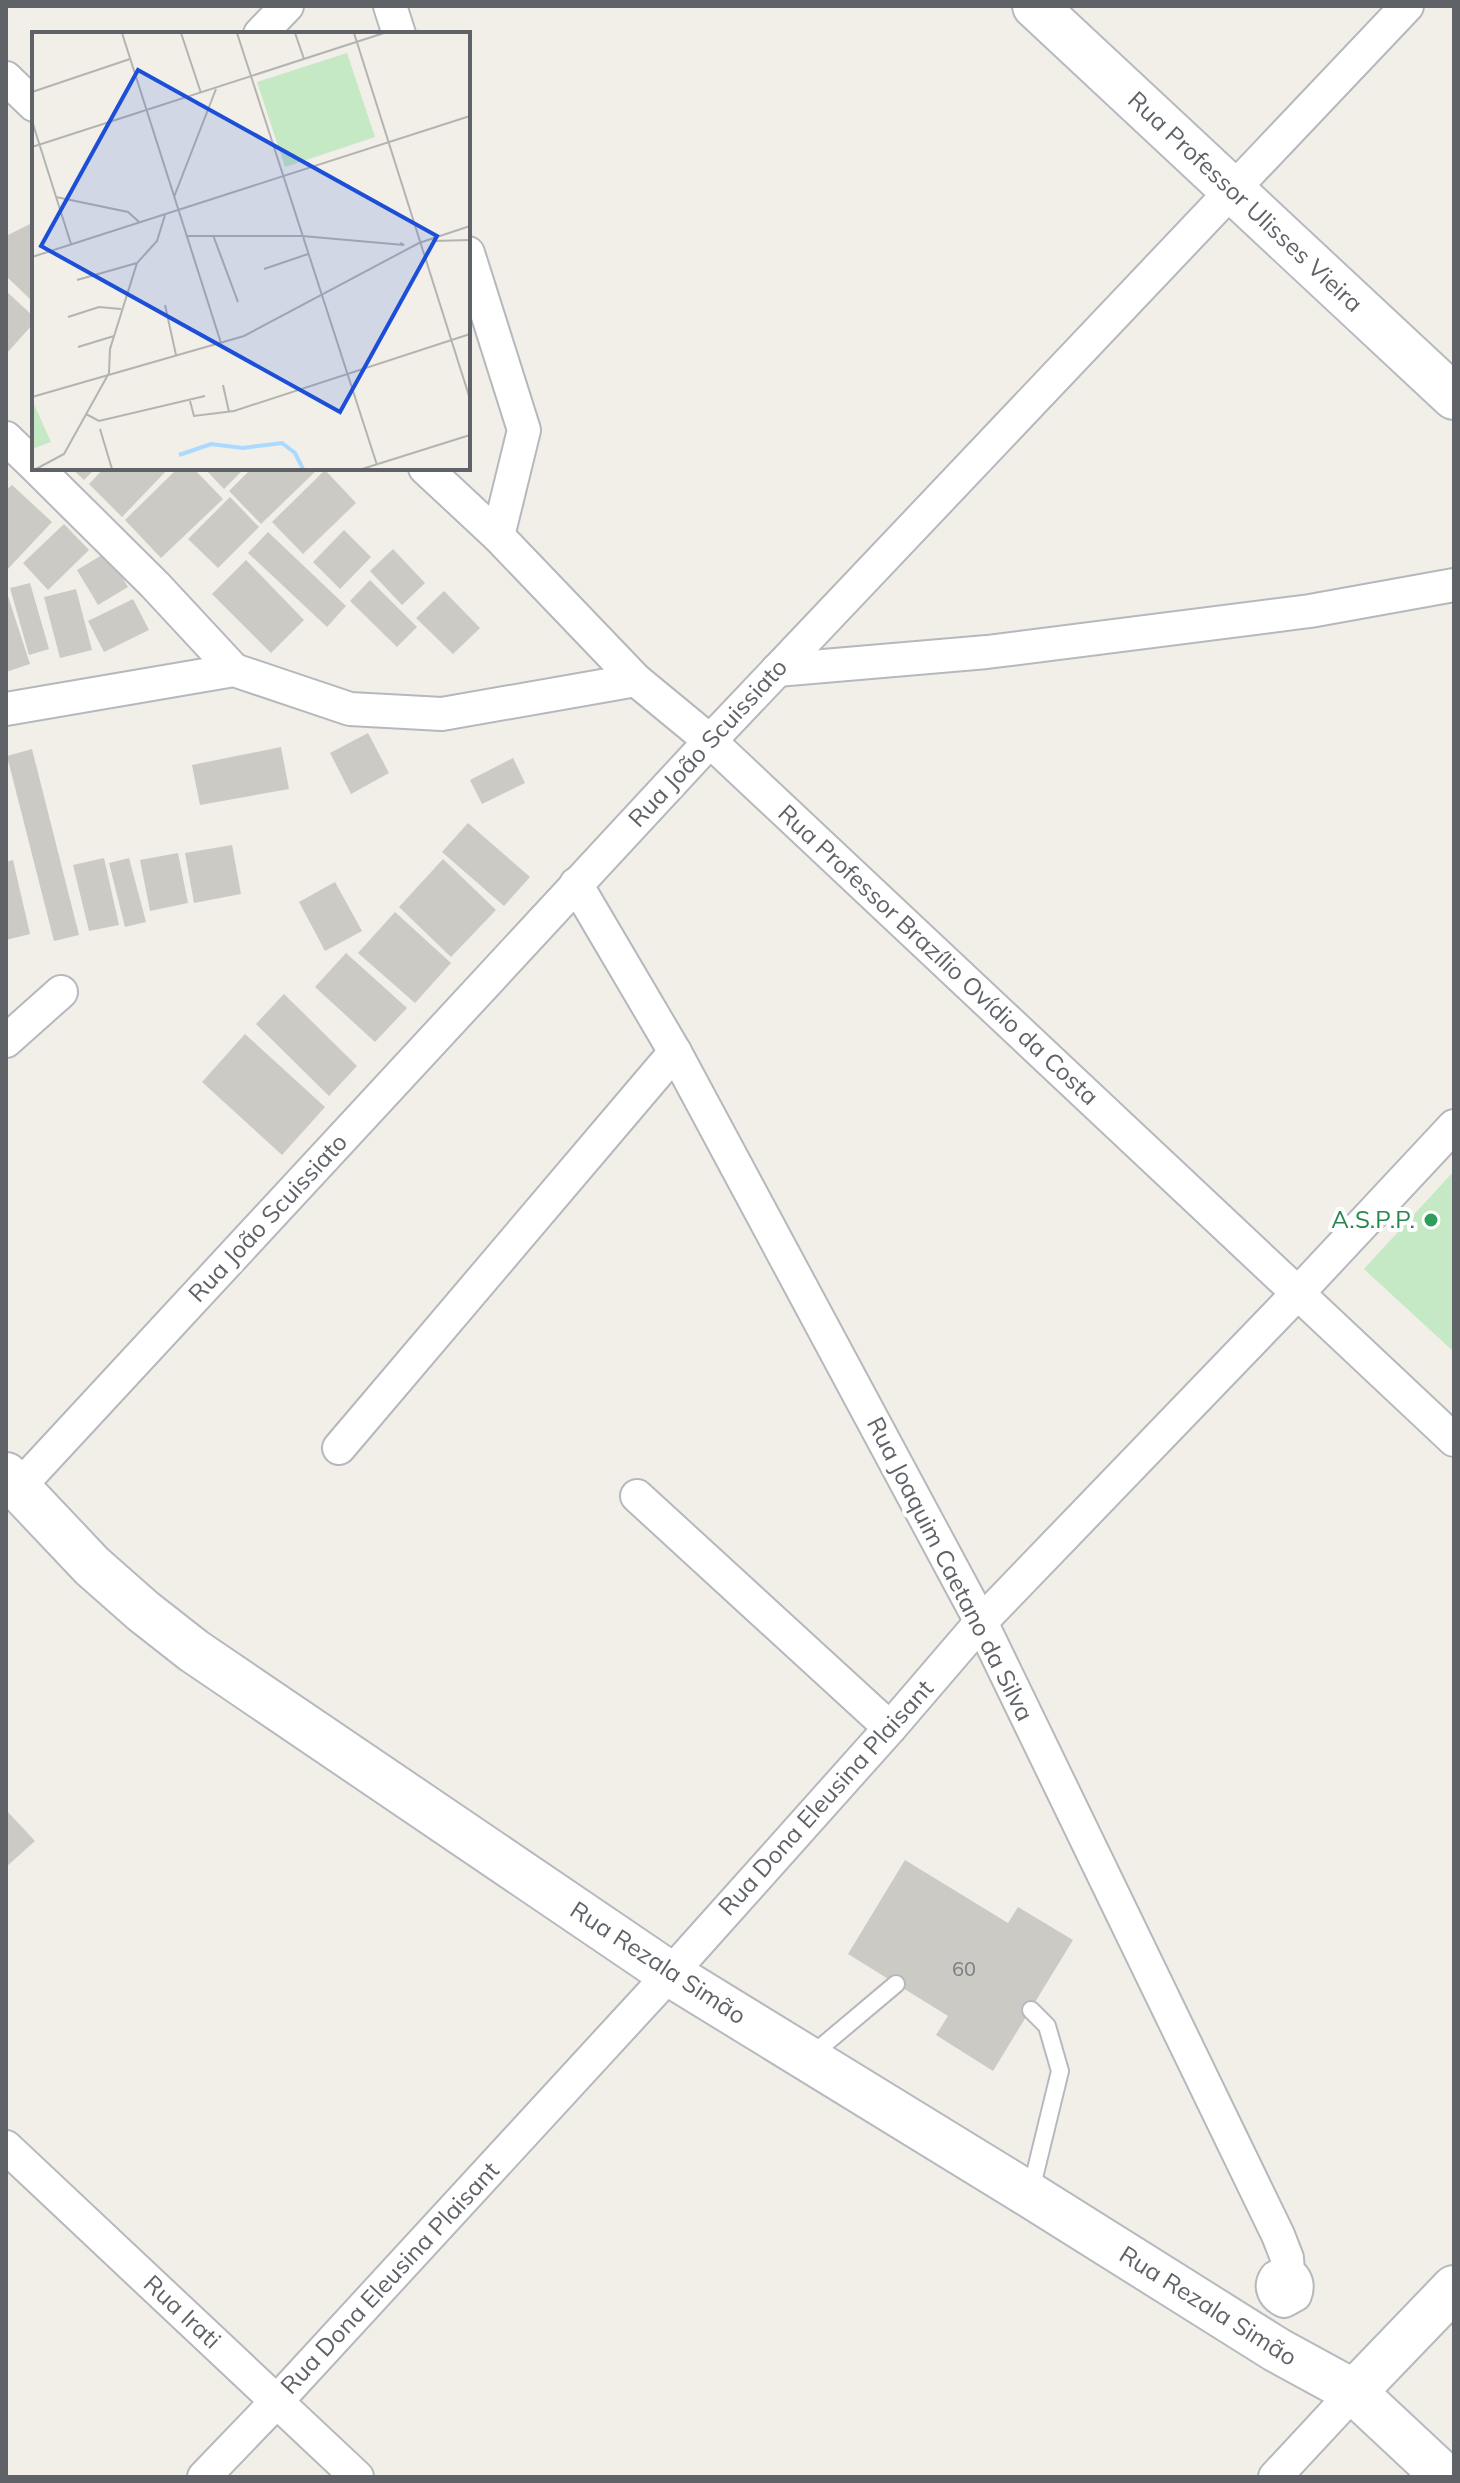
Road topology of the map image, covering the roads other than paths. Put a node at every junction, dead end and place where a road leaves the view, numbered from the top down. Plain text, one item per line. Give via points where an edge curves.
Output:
1 (287, 6) edge
2 (390, 6) edge
3 (1035, 6) edge
4 (1407, 6) edge
5 (262, 32) edge
6 (398, 32) edge
7 (6, 78) edge
8 (32, 103) edge
9 (1232, 190) junction
10 (470, 259) edge
11 (1454, 397) edge
12 (6, 438) edge
13 (32, 464) edge
14 (38, 470) edge
15 (427, 470) edge
16 (498, 536) junction
17 (1454, 585) edge
18 (234, 670) junction
19 (777, 670) junction
20 (636, 680) junction
21 (6, 709) edge
22 (710, 741) junction
23 (576, 884) junction
24 (61, 992) dead end
25 (6, 1041) edge
26 (675, 1052) junction
27 (1454, 1126) edge
28 (1298, 1293) junction
29 (1454, 1440) edge
30 (339, 1448) dead end
31 (12, 1482) edge
32 (637, 1496) dead end
33 (981, 1622) junction
34 (890, 1728) junction
35 (670, 1974) junction
36 (896, 1984) dead end
37 (1031, 2010) dead end
38 (808, 2059) junction
39 (6, 2147) edge
40 (1030, 2195) junction
41 (1288, 2272) dead end
42 (1454, 2288) edge
43 (277, 2401) junction
44 (1368, 2406) junction
45 (204, 2477) edge
46 (357, 2477) edge
47 (1275, 2477) edge
48 (1417, 2477) edge
49 (1445, 2477) edge

1 - 5 street
2 - 6 street
3 - 9 main road, Rua Professor Ulisses Vieira
4 - 9 street, Rua João Scuissiato
7 - 8 street
9 - 11 main road, Rua Professor Ulisses Vieira
9 - 19 street, Rua João Scuissiato
10 - 16 street via 524,430
12 - 13 street
14 - 18 street
15 - 16 street, Rua Professor Brazílio Ovídio da Costa
16 - 20 street, Rua Professor Brazílio Ovídio da Costa
17 - 19 street via 1187,627 987,652
18 - 20 street via 350,709 442,714
18 - 21 street
19 - 22 street, Rua João Scuissiato
20 - 22 street, Rua Professor Brazílio Ovídio da Costa
22 - 23 street, Rua João Scuissiato
22 - 28 street, Rua Professor Brazílio Ovídio da Costa
23 - 26 street, Rua Joaquim Caetano da Silva
23 - 31 street, Rua João Scuissiato
24 - 25 street
26 - 30 street
26 - 33 street, Rua Joaquim Caetano da Silva
27 - 28 street, Rua Dona Eleusina Plaisant
28 - 29 street, Rua Professor Brazílio Ovídio da Costa
28 - 33 street, Rua Dona Eleusina Plaisant
31 - 35 main road, Rua Rezala Simão via 92,1566 194,1651
32 - 34 street
33 - 34 street, Rua Dona Eleusina Plaisant
33 - 41 street, Rua Joaquim Caetano da Silva via 1278,2235
34 - 35 street, Rua Dona Eleusina Plaisant
35 - 38 main road, Rua Rezala Simão
35 - 43 street, Rua Dona Eleusina Plaisant
36 - 38 lane
37 - 40 lane via 1047,2026 1060,2071
38 - 40 main road, Rua Rezala Simão
39 - 43 street, Rua Irati
40 - 44 main road, Rua Rezala Simão
42 - 44 main road
43 - 45 street, Rua Dona Eleusina Plaisant
43 - 46 street, Rua Irati
44 - 47 street
44 - 48 street
44 - 49 main road, Rua Rezala Simão

